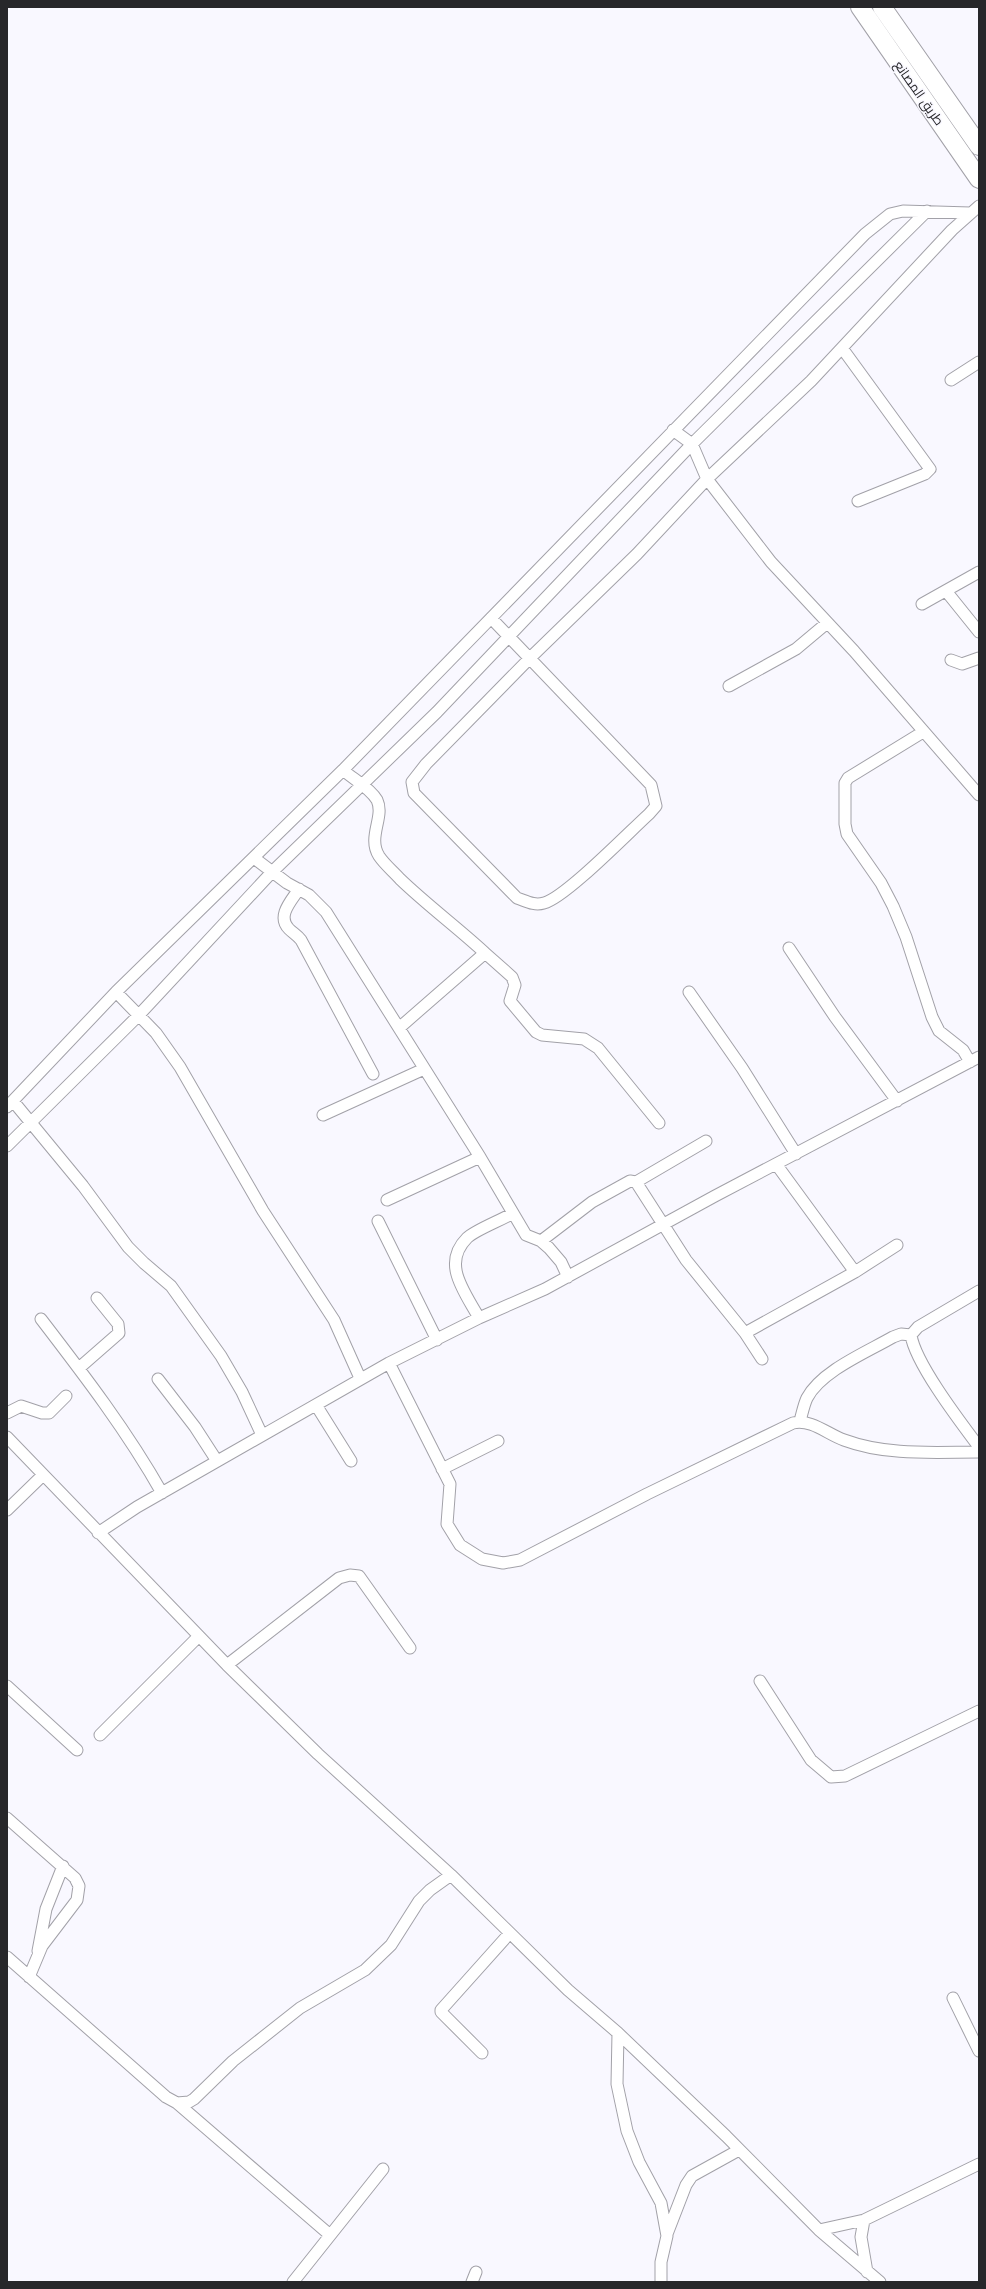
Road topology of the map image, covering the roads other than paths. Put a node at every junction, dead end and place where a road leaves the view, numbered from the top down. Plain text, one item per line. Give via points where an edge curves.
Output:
1 (860, 7) edge
2 (882, 7) edge
3 (979, 146) edge
4 (979, 179) edge
5 (979, 206) edge
6 (927, 211) junction
7 (970, 213) junction
8 (842, 348) junction
9 (979, 362) edge
10 (951, 380) dead end
11 (673, 430) junction
12 (692, 444) junction
13 (707, 479) junction
14 (858, 501) dead end
15 (979, 572) edge
16 (946, 591) junction
17 (922, 604) dead end
18 (490, 618) junction
19 (827, 623) junction
20 (979, 631) edge
21 (508, 637) junction
22 (530, 658) junction
23 (979, 658) edge
24 (951, 660) dead end
25 (729, 686) dead end
26 (923, 732) junction
27 (343, 770) junction
28 (361, 785) junction
29 (979, 795) edge
30 (254, 858) junction
31 (272, 872) junction
32 (299, 888) junction
33 (789, 948) dead end
34 (485, 953) junction
35 (116, 992) junction
36 (689, 992) dead end
37 (138, 1016) junction
38 (399, 1028) junction
39 (975, 1060) edge
40 (424, 1069) junction
41 (372, 1074) dead end
42 (897, 1101) junction
43 (10, 1104) edge
44 (323, 1116) dead end
45 (31, 1122) junction
46 (659, 1123) dead end
47 (706, 1141) dead end
48 (7, 1146) edge
49 (796, 1154) junction
50 (480, 1157) junction
51 (776, 1164) junction
52 (636, 1182) junction
53 (387, 1200) dead end
54 (513, 1213) junction
55 (378, 1221) dead end
56 (661, 1224) junction
57 (541, 1241) junction
58 (897, 1245) dead end
59 (855, 1272) junction
60 (568, 1277) junction
61 (979, 1291) edge
62 (98, 1298) dead end
63 (479, 1318) junction
64 (41, 1319) dead end
65 (745, 1333) junction
66 (911, 1335) junction
67 (437, 1340) junction
68 (762, 1359) dead end
69 (388, 1363) junction
70 (78, 1368) junction
71 (158, 1378) dead end
72 (360, 1378) junction
73 (66, 1396) dead end
74 (316, 1405) junction
75 (7, 1413) edge
76 (800, 1422) junction
77 (262, 1435) junction
78 (7, 1437) edge
79 (498, 1440) dead end
80 (979, 1447) edge
81 (979, 1452) edge
82 (217, 1461) junction
83 (351, 1461) dead end
84 (442, 1469) junction
85 (43, 1475) junction
86 (162, 1493) junction
87 (7, 1510) edge
88 (98, 1533) junction
89 (199, 1636) junction
90 (410, 1648) dead end
91 (226, 1665) junction
92 (760, 1681) dead end
93 (7, 1686) edge
94 (979, 1711) edge
95 (100, 1735) dead end
96 (77, 1750) dead end
97 (7, 1818) edge
98 (63, 1866) junction
99 (451, 1875) junction
100 (509, 1934) junction
101 (38, 1955) junction
102 (7, 1957) edge
103 (29, 1977) junction
104 (953, 1998) dead end
105 (618, 2034) junction
106 (979, 2051) edge
107 (482, 2052) dead end
108 (177, 2103) junction
109 (739, 2150) junction
110 (979, 2164) edge
111 (383, 2169) dead end
112 (864, 2220) junction
113 (819, 2230) junction
114 (330, 2235) junction
115 (666, 2236) junction
116 (867, 2272) junction
117 (293, 2282) edge
118 (661, 2282) edge
119 (880, 2282) edge

1 - 4 main road, طريق المصانع
2 - 3 main road, طريق المصانع
5 - 7 street
6 - 7 street
6 - 11 street via 902,211 890,214 865,234
6 - 12 street
7 - 8 street
8 - 13 street via 811,381
8 - 14 street via 930,469 925,474
9 - 10 street
11 - 12 street
11 - 18 street
12 - 13 street
12 - 21 street
13 - 19 street via 771,562
13 - 22 street via 637,554
15 - 16 street
16 - 17 street
16 - 20 street
18 - 21 street
18 - 27 street
19 - 25 street via 796,649
19 - 26 street
21 - 22 street
21 - 28 street via 437,712
22 - 22 street via 651,785 656,806 566,890 545,903 535,904 517,898 432,813 412,788 412,782 426,764
23 - 24 street via 962,664
26 - 29 street
26 - 39 street via 848,778 845,783 845,824 847,834 881,883 893,906 939,1031
27 - 28 street
27 - 30 street
28 - 31 street
28 - 34 street via 371,791 379,807 374,834 378,854 383,862
30 - 31 street
30 - 35 street
31 - 32 street
31 - 37 street
32 - 38 street via 318,902 326,912
32 - 41 street via 283,917 285,924 301,940
33 - 42 street via 838,1022
34 - 38 street
34 - 46 street via 512,976 515,985 510,1001 536,1032 549,1037 584,1039 598,1048
35 - 37 street
35 - 43 street
36 - 49 street via 742,1068
37 - 45 street
37 - 72 street via 156,1033 180,1067 263,1211 334,1320
38 - 40 street
39 - 42 street
40 - 44 street
40 - 50 street
42 - 49 street
43 - 45 street
45 - 48 street
45 - 77 street via 128,1247 171,1286 202,1328 242,1392
47 - 52 street
49 - 51 street
50 - 53 street
50 - 54 street
51 - 56 street
51 - 59 street
52 - 56 street
52 - 57 street via 630,1181 592,1202
54 - 57 street via 526,1234
54 - 63 street via 468,1237 456,1255 455,1273
55 - 67 street
56 - 60 street
56 - 65 street via 686,1260
57 - 60 street via 560,1262
58 - 59 street
59 - 65 street
60 - 63 street
61 - 66 street via 918,1327
62 - 70 street via 118,1324 119,1333
63 - 67 street
64 - 70 street
65 - 68 street
66 - 76 street via 901,1334 893,1337 820,1382 807,1399
66 - 80 street via 916,1352 932,1379
67 - 69 street
69 - 72 street
69 - 84 street
70 - 86 street via 150,1470
71 - 82 street
72 - 74 street
73 - 75 street via 49,1413 21,1406
74 - 77 street
74 - 83 street
76 - 81 street via 806,1422 845,1440 883,1449 908,1453
76 - 84 street via 793,1423 647,1494 580,1531 512,1563 482,1559 460,1545 447,1524 450,1484
77 - 82 street
78 - 85 street
79 - 84 street
82 - 86 street
85 - 87 street
85 - 88 street
86 - 88 street
88 - 89 street
89 - 91 street
89 - 95 street
90 - 91 street via 359,1576 350,1575 339,1578
91 - 99 street via 318,1754
92 - 94 street via 811,1760 831,1777 845,1776
93 - 96 street
97 - 98 street
98 - 101 street via 46,1909
98 - 101 street via 78,1882 79,1896
99 - 100 street
99 - 108 street via 419,1901 391,1945 365,1970 295,2012 232,2061 194,2099
100 - 105 street
100 - 107 street via 441,2010
101 - 103 street
102 - 103 street
103 - 108 street via 166,2097
104 - 106 street
105 - 109 street
105 - 115 street via 617,2084 627,2131 639,2162 661,2203
108 - 114 street
109 - 113 street
109 - 115 street via 692,2176
110 - 112 street
111 - 114 street
112 - 113 street
112 - 116 street via 861,2237
113 - 116 street
114 - 117 street
115 - 118 street via 661,2262
116 - 119 street

